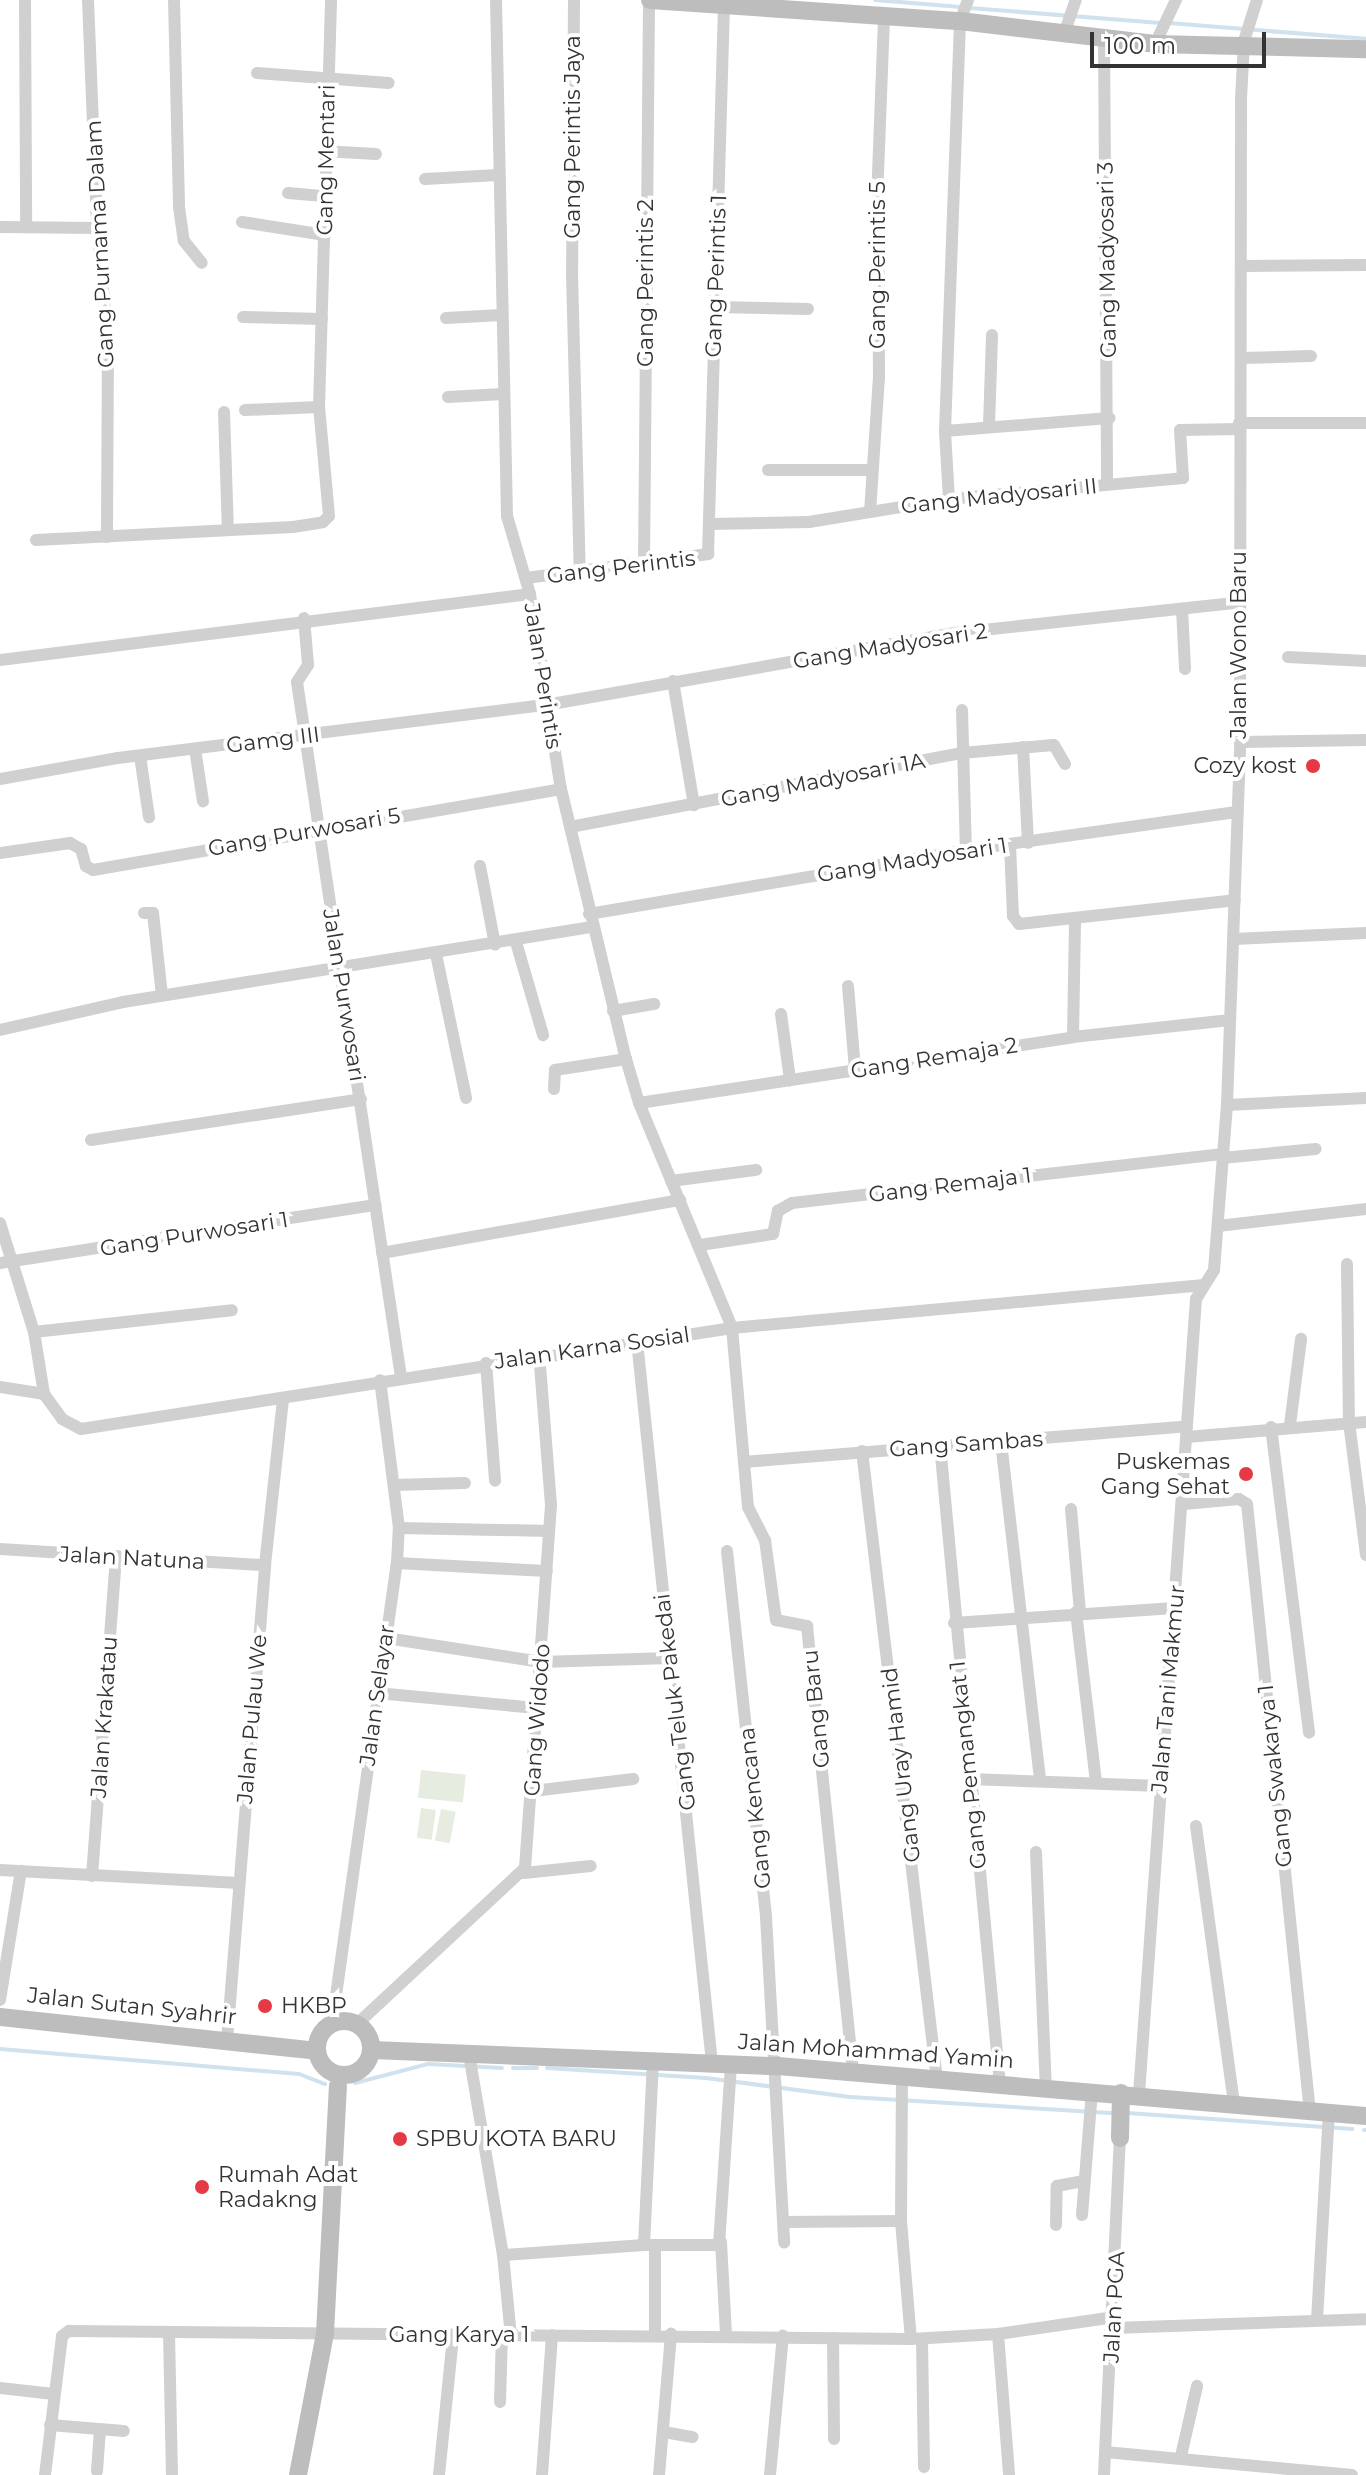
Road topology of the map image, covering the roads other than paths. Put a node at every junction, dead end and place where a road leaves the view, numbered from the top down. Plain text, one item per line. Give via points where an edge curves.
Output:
1 (25, 0) edge
2 (88, 0) edge
3 (174, 0) edge
4 (331, 0) edge
5 (496, 0) edge
6 (574, 0) edge
7 (650, 0) edge
8 (968, 0) edge
9 (1176, 0) edge
10 (1257, 0) edge
11 (759, 3) edge
12 (1074, 3) edge
13 (724, 4) junction
14 (848, 8) edge
15 (962, 17) junction
16 (884, 18) junction
17 (1066, 29) junction
18 (1104, 37) junction
19 (1158, 37) junction
20 (1244, 45) junction
21 (1366, 49) edge
22 (257, 73) dead end
23 (328, 80) junction
24 (389, 83) dead end
25 (323, 151) junction
26 (376, 154) dead end
27 (498, 175) junction
28 (425, 179) dead end
29 (288, 193) dead end
30 (324, 196) junction
31 (242, 222) dead end
32 (26, 226) junction
33 (0, 227) edge
34 (97, 228) junction
35 (325, 235) junction
36 (202, 263) dead end
37 (1366, 265) edge
38 (1243, 266) junction
39 (715, 307) junction
40 (808, 309) dead end
41 (501, 315) junction
42 (243, 317) dead end
43 (446, 318) dead end
44 (322, 319) junction
45 (992, 335) dead end
46 (1311, 356) dead end
47 (1241, 358) junction
48 (503, 394) junction
49 (448, 397) dead end
50 (319, 407) junction
51 (245, 410) dead end
52 (224, 412) dead end
53 (1109, 418) junction
54 (1366, 423) edge
55 (989, 426) junction
56 (1240, 426) junction
57 (945, 431) junction
58 (768, 470) dead end
59 (872, 470) junction
60 (1107, 484) junction
61 (949, 499) junction
62 (870, 512) junction
63 (709, 524) junction
64 (228, 530) junction
65 (107, 537) junction
66 (36, 540) dead end
67 (708, 548) joint
68 (644, 565) junction
69 (580, 573) junction
70 (526, 578) junction
71 (530, 594) junction
72 (1236, 603) junction
73 (1182, 609) junction
74 (304, 618) junction
75 (1288, 657) dead end
76 (0, 660) edge
77 (1366, 661) edge
78 (1185, 669) dead end
79 (673, 681) junction
80 (546, 705) junction
81 (962, 710) dead end
82 (306, 736) junction
83 (1366, 740) edge
84 (1240, 742) junction
85 (1023, 747) junction
86 (195, 749) junction
87 (962, 753) junction
88 (140, 756) junction
89 (1065, 764) dead end
90 (0, 779) edge
91 (561, 789) junction
92 (203, 801) dead end
93 (694, 805) junction
94 (1236, 812) junction
95 (149, 817) dead end
96 (570, 827) junction
97 (316, 828) junction
98 (1028, 843) junction
99 (1010, 845) junction
100 (966, 850) junction
101 (0, 853) edge
102 (480, 866) dead end
103 (1235, 900) junction
104 (144, 913) dead end
105 (589, 914) junction
106 (1075, 920) junction
107 (592, 927) junction
108 (1366, 933) edge
109 (1234, 939) junction
110 (516, 942) junction
111 (495, 945) junction
112 (436, 954) junction
113 (341, 968) junction
114 (848, 986) dead end
115 (162, 996) junction
116 (654, 1004) dead end
117 (613, 1011) junction
118 (781, 1014) dead end
119 (1230, 1020) junction
120 (0, 1030) edge
121 (543, 1035) dead end
122 (1073, 1037) junction
123 (626, 1059) junction
124 (855, 1070) junction
125 (790, 1080) junction
126 (554, 1089) dead end
127 (466, 1098) dead end
128 (1366, 1098) edge
129 (361, 1099) junction
130 (639, 1103) junction
131 (1227, 1105) junction
132 (91, 1140) dead end
133 (1316, 1149) dead end
134 (1223, 1156) junction
135 (756, 1170) dead end
136 (671, 1181) junction
137 (680, 1200) junction
138 (376, 1205) junction
139 (1366, 1209) edge
140 (0, 1223) edge
141 (1218, 1226) junction
142 (700, 1245) junction
143 (382, 1253) junction
144 (6, 1263) edge
145 (1347, 1264) dead end
146 (1204, 1285) junction
147 (232, 1310) dead end
148 (732, 1328) junction
149 (34, 1332) junction
150 (1301, 1339) dead end
151 (637, 1341) junction
152 (539, 1354) junction
153 (486, 1363) junction
154 (401, 1377) junction
155 (380, 1380) junction
156 (0, 1387) edge
157 (44, 1394) junction
158 (283, 1398) junction
159 (1349, 1422) junction
160 (1366, 1422) edge
161 (1290, 1425) junction
162 (1271, 1427) junction
163 (1187, 1431) junction
164 (1001, 1442) junction
165 (940, 1445) junction
166 (862, 1451) junction
167 (744, 1462) junction
168 (495, 1481) dead end
169 (465, 1483) dead end
170 (394, 1485) junction
171 (1184, 1504) junction
172 (1071, 1509) dead end
173 (399, 1528) junction
174 (549, 1531) junction
175 (0, 1549) edge
176 (727, 1551) dead end
177 (1366, 1555) edge
178 (116, 1559) junction
179 (397, 1563) junction
180 (265, 1565) junction
181 (547, 1571) junction
182 (1174, 1608) junction
183 (1078, 1612) junction
184 (1021, 1616) junction
185 (954, 1623) junction
186 (386, 1638) junction
187 (670, 1658) junction
188 (541, 1662) junction
189 (377, 1693) junction
190 (537, 1708) junction
191 (1309, 1733) dead end
192 (633, 1779) dead end
193 (969, 1779) junction
194 (1040, 1780) junction
195 (1096, 1782) junction
196 (1160, 1786) junction
197 (533, 1791) junction
198 (1196, 1826) dead end
199 (1036, 1852) dead end
200 (591, 1866) dead end
201 (0, 1870) edge
202 (21, 1871) junction
203 (524, 1873) junction
204 (92, 1876) junction
205 (239, 1883) junction
206 (0, 2000) edge
207 (0, 2017) edge
208 (348, 2020) junction
209 (227, 2040) junction
210 (313, 2047) junction
211 (374, 2052) junction
212 (469, 2055) junction
213 (653, 2060) junction
214 (725, 2064) junction
215 (778, 2066) junction
216 (853, 2073) junction
217 (339, 2078) junction
218 (902, 2078) junction
219 (937, 2080) junction
220 (1000, 2084) junction
221 (1046, 2088) junction
222 (1092, 2091) junction
223 (1127, 2093) junction
224 (1234, 2105) junction
225 (1310, 2113) junction
226 (1329, 2114) junction
227 (1366, 2116) edge
228 (1120, 2138) joint
229 (1083, 2181) junction
230 (1082, 2215) dead end
231 (901, 2221) junction
232 (785, 2222) junction
233 (1056, 2225) dead end
234 (721, 2242) junction
235 (784, 2243) dead end
236 (650, 2245) junction
237 (503, 2255) junction
238 (1366, 2319) edge
239 (1317, 2320) junction
240 (1114, 2323) junction
241 (169, 2333) junction
242 (325, 2333) junction
243 (655, 2333) junction
244 (671, 2334) junction
245 (998, 2334) junction
246 (552, 2335) junction
247 (726, 2335) junction
248 (453, 2336) junction
249 (506, 2336) junction
250 (783, 2336) junction
251 (833, 2338) junction
252 (916, 2339) junction
253 (1197, 2386) dead end
254 (0, 2388) edge
255 (54, 2394) junction
256 (500, 2402) dead end
257 (50, 2425) junction
258 (100, 2429) junction
259 (124, 2431) dead end
260 (664, 2432) junction
261 (693, 2437) dead end
262 (834, 2439) dead end
263 (1105, 2452) junction
264 (1181, 2456) junction
265 (1225, 2461) junction
266 (924, 2467) dead end
267 (97, 2471) dead end
268 (45, 2475) edge
269 (172, 2475) edge
270 (298, 2475) edge
271 (439, 2475) edge
272 (542, 2475) edge
273 (659, 2475) edge
274 (770, 2475) edge
275 (1009, 2475) edge
276 (1104, 2475) edge
277 (1224, 2475) edge
278 (1352, 2475) edge

1 - 32 street
2 - 34 street, Gang Purnama Dalam
3 - 36 street via 179,207 186,248
4 - 23 street, Gang Mentari
5 - 27 street, Jalan Perintis
6 - 69 street, Gang Perintis Jaya via 572,274
7 - 13 street
7 - 68 street, Gang Perintis 2
8 - 15 street
9 - 19 street
10 - 20 street, Jalan Wono Baru
11 - 13 street
11 - 14 street
12 - 17 street
13 - 39 street, Gang Perintis 1
14 - 16 street
15 - 16 street
15 - 17 street
15 - 57 street
16 - 59 street, Gang Perintis 5 via 879,378
17 - 18 street
18 - 19 street
18 - 53 street, Gang Madyosari 3
19 - 20 street
20 - 21 street
20 - 38 street, Jalan Wono Baru
22 - 23 street
23 - 24 street
23 - 25 street, Gang Mentari
25 - 26 street
25 - 30 street, Gang Mentari
27 - 28 street
27 - 41 street, Jalan Perintis
29 - 30 street
30 - 35 street, Gang Mentari
31 - 35 street
32 - 33 street
32 - 34 street
34 - 65 street, Gang Purnama Dalam via 108,328
35 - 44 street, Gang Mentari
37 - 38 street
38 - 47 street, Jalan Wono Baru
39 - 40 street
39 - 63 street, Gang Perintis 1
41 - 43 street
41 - 48 street, Jalan Perintis
42 - 44 street
44 - 50 street, Gang Mentari
45 - 55 street
46 - 47 street
47 - 56 street, Jalan Wono Baru
48 - 49 street
48 - 70 street, Jalan Perintis via 507,516
50 - 51 street
50 - 64 street, Gang Mentari via 330,495 327,519
52 - 64 street
53 - 55 street
53 - 60 street, Gang Madyosari 3
54 - 56 street
55 - 57 street
56 - 60 street, Gang Madyosari II via 1180,430 1183,478
56 - 72 street, Jalan Wono Baru
57 - 61 street
58 - 59 street
59 - 62 street, Gang Perintis 5
60 - 61 street, Gang Madyosari II
61 - 62 street, Gang Madyosari II
62 - 63 street, Gang Madyosari II via 809,522
63 - 67 street, Gang Perintis 1
64 - 65 street
65 - 66 street
67 - 68 street, Gang Perintis via 706,556
68 - 69 street, Gang Perintis
69 - 70 street, Gang Perintis
70 - 71 street, Jalan Perintis
71 - 74 street
71 - 80 street, Jalan Perintis
72 - 73 street, Gang Madyosari 2
72 - 84 street, Jalan Wono Baru
73 - 78 street
73 - 79 street, Gang Madyosari 2 via 954,633
74 - 76 street
74 - 82 street, Jalan Purwosari via 308,665 296,679
75 - 77 street
79 - 80 street, Gang Madyosari 2
79 - 93 street
80 - 82 street, Gamg III
80 - 91 street, Jalan Perintis
81 - 87 street
82 - 86 street, Gamg III
82 - 97 street, Jalan Purwosari
83 - 84 street
84 - 94 street, Jalan Wono Baru
85 - 87 street, Gang Madyosari 1A
85 - 89 street, Gang Madyosari 1A via 1056,746
85 - 98 street
86 - 88 street, Gamg III
86 - 92 street
87 - 93 street, Gang Madyosari 1A
87 - 100 street
88 - 90 street, Gamg III
88 - 95 street
91 - 96 street, Jalan Perintis
91 - 97 street, Gang Purwosari 5
93 - 96 street, Gang Madyosari 1A
94 - 98 street, Gang Madyosari 1
94 - 103 street, Jalan Wono Baru
96 - 105 street, Jalan Perintis
97 - 101 street, Gang Purwosari 5 via 93,870 79,846 64,843
97 - 113 street, Jalan Purwosari
98 - 99 street, Gang Madyosari 1
99 - 100 street, Gang Madyosari 1
99 - 106 street via 1016,921
100 - 105 street, Gang Madyosari 1
102 - 111 street
103 - 106 street
103 - 109 street, Jalan Wono Baru
104 - 115 street via 153,913
105 - 107 street, Jalan Perintis
106 - 122 street
107 - 110 street
107 - 117 street, Jalan Perintis
108 - 109 street
109 - 119 street, Jalan Wono Baru
110 - 111 street
110 - 121 street
111 - 112 street
112 - 113 street
112 - 127 street
113 - 115 street
113 - 129 street, Jalan Purwosari
114 - 124 street
115 - 120 street
116 - 117 street
117 - 123 street, Jalan Perintis
118 - 125 street
119 - 122 street, Gang Remaja 2
119 - 131 street, Jalan Wono Baru
122 - 124 street, Gang Remaja 2
123 - 126 street via 554,1070
123 - 130 street, Jalan Perintis
124 - 125 street, Gang Remaja 2
125 - 130 street, Gang Remaja 2
128 - 131 street
129 - 132 street
129 - 138 street, Jalan Purwosari
130 - 136 street, Jalan Perintis
131 - 134 street, Jalan Wono Baru
133 - 134 street
134 - 141 street, Jalan Wono Baru
134 - 142 street, Gang Remaja 1 via 792,1203 778,1211 773,1234
135 - 136 street
136 - 137 street, Jalan Perintis
137 - 142 street, Jalan Perintis
137 - 143 street
138 - 143 street, Jalan Purwosari
138 - 144 street, Gang Purwosari 1
139 - 141 street
140 - 144 street
141 - 146 street, Jalan Wono Baru via 1214,1272
142 - 148 street, Jalan Perintis
143 - 154 street, Jalan Purwosari
144 - 149 street
145 - 159 street
146 - 148 street, Jalan Karna Sosial
146 - 163 street, Jalan Tani Makmur via 1196,1299
147 - 149 street
148 - 151 street, Jalan Karna Sosial
148 - 167 street, Gang Baru
149 - 157 street
150 - 161 street
151 - 152 street, Jalan Karna Sosial
151 - 187 street, Gang Teluk Pakedai
152 - 153 street, Jalan Karna Sosial
152 - 174 street, Gang Widodo
153 - 154 street, Jalan Karna Sosial
153 - 168 street
154 - 155 street, Jalan Karna Sosial
155 - 158 street, Jalan Karna Sosial
155 - 170 street, Jalan Selayar
156 - 157 street
157 - 158 street, Jalan Karna Sosial via 62,1419 81,1429
158 - 180 street, Jalan Pulau We
159 - 160 street, Gang Sambas
159 - 161 street, Gang Sambas
159 - 177 street
161 - 162 street, Gang Sambas
162 - 163 street, Gang Sambas
162 - 191 street
163 - 164 street, Gang Sambas
163 - 171 street, Jalan Tani Makmur
164 - 165 street, Gang Sambas
164 - 184 street
165 - 166 street, Gang Sambas
165 - 185 street, Gang Pemangkat 1
166 - 167 street, Gang Sambas
166 - 219 street, Gang Uray Hamid
167 - 216 street, Gang Baru via 748,1507 765,1540 776,1620 807,1626
169 - 170 street
170 - 173 street, Jalan Selayar
171 - 182 street, Jalan Tani Makmur
171 - 225 street, Gang Swakarya 1 via 1239,1499 1247,1504
172 - 183 street
173 - 174 street
173 - 179 street, Jalan Selayar
174 - 181 street, Gang Widodo
175 - 178 street, Jalan Natuna
176 - 215 street, Gang Kencana
178 - 180 street, Jalan Natuna
178 - 204 street, Jalan Krakatau
179 - 181 street
179 - 186 street, Jalan Selayar
180 - 205 street, Jalan Pulau We
181 - 188 street, Gang Widodo
182 - 183 street
182 - 196 street, Jalan Tani Makmur
183 - 184 street
183 - 195 street
184 - 185 street
184 - 194 street
185 - 193 street, Gang Pemangkat 1
186 - 188 street
186 - 189 street, Jalan Selayar
187 - 188 street
187 - 214 street, Gang Teluk Pakedai
188 - 190 street, Gang Widodo
189 - 190 street
189 - 208 street, Jalan Selayar
190 - 197 street, Gang Widodo
192 - 197 street
193 - 194 street
193 - 220 street, Gang Pemangkat 1
194 - 195 street
195 - 196 street
196 - 223 street, Jalan Tani Makmur
197 - 203 street, Gang Widodo
198 - 224 street
199 - 221 street
200 - 203 street
201 - 202 street
202 - 204 street
202 - 206 street
203 - 208 street
204 - 205 street
205 - 209 street, Jalan Pulau We
207 - 209 street, Jalan Sutan Syahrir
208 - 210 street
208 - 211 street
209 - 210 street, Jalan Sutan Syahrir
210 - 217 street
211 - 212 street, Jalan Mohammad Yamin
211 - 217 street via 361,2070
212 - 213 street, Jalan Mohammad Yamin
212 - 237 street
213 - 214 street, Jalan Mohammad Yamin
213 - 236 street
214 - 215 street, Jalan Mohammad Yamin
214 - 234 street, Gang Teluk Pakedai
215 - 216 street, Jalan Mohammad Yamin
215 - 232 street, Gang Kencana
216 - 218 street, Jalan Mohammad Yamin
217 - 242 street
218 - 219 street, Jalan Mohammad Yamin
218 - 231 street
219 - 220 street, Jalan Mohammad Yamin
220 - 221 street, Jalan Mohammad Yamin
221 - 222 street, Jalan Mohammad Yamin
222 - 223 street, Jalan Mohammad Yamin
222 - 229 street
223 - 224 street, Jalan Mohammad Yamin
223 - 228 street
224 - 225 street, Jalan Mohammad Yamin
225 - 226 street, Jalan Mohammad Yamin
226 - 227 street, Jalan Mohammad Yamin
226 - 239 street
228 - 240 street, Jalan PGA
229 - 230 street
229 - 233 street via 1064,2180 1057,2186
231 - 232 street
231 - 252 street
232 - 235 street, Gang Kencana
234 - 236 street via 712,2248
234 - 247 street, Gang Teluk Pakedai
236 - 237 street
236 - 243 street
237 - 249 street
238 - 239 street, Gang Karya 1
239 - 240 street, Gang Karya 1
240 - 245 street, Gang Karya 1
240 - 263 street, Jalan PGA
241 - 242 street, Gang Karya 1
241 - 255 street, Gang Karya 1 via 67,2331
241 - 269 street
242 - 248 street, Gang Karya 1
242 - 270 street
243 - 244 street, Gang Karya 1
243 - 246 street, Gang Karya 1
244 - 247 street, Gang Karya 1
244 - 260 street
245 - 252 street, Gang Karya 1
245 - 275 street
246 - 249 street, Gang Karya 1
246 - 272 street
247 - 250 street, Gang Karya 1
248 - 249 street, Gang Karya 1
248 - 271 street
249 - 256 street
250 - 251 street, Gang Karya 1
250 - 274 street
251 - 252 street, Gang Karya 1
251 - 262 street
252 - 266 street
253 - 264 street
254 - 255 street
255 - 257 street, Gang Karya 1
257 - 258 street
257 - 268 street, Gang Karya 1
258 - 259 street
258 - 267 street
260 - 261 street
260 - 273 street
263 - 264 street
263 - 276 street, Jalan PGA
264 - 265 street
265 - 277 street
265 - 278 street

